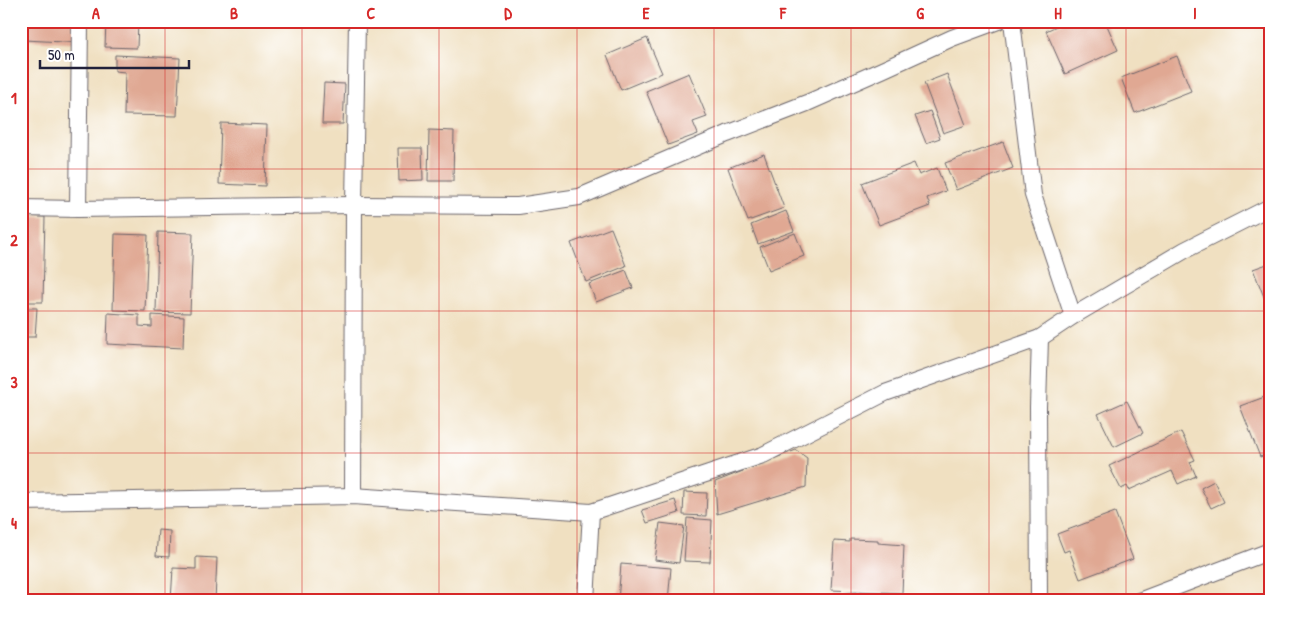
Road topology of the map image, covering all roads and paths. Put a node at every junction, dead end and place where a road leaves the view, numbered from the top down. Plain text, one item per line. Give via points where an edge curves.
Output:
1 (80, 21) edge
2 (357, 21) edge
3 (998, 21) edge
4 (1012, 21) edge
5 (354, 205) junction
6 (1270, 207) edge
7 (21, 208) edge
8 (78, 209) junction
9 (1073, 316) junction
10 (1040, 338) junction
11 (353, 496) junction
12 (21, 502) edge
13 (591, 512) junction
14 (1270, 550) edge
15 (586, 601) edge
16 (1039, 601) edge
17 (1139, 601) edge

1 - 8 street
2 - 5 street
3 - 5 street via 579,197 518,206
4 - 9 street via 1033,195
5 - 8 street
5 - 11 street
6 - 9 street via 1185,250
7 - 8 street
9 - 10 street
10 - 13 street via 885,393 763,455
10 - 16 street
11 - 12 street
11 - 13 street
13 - 15 street
14 - 17 street

